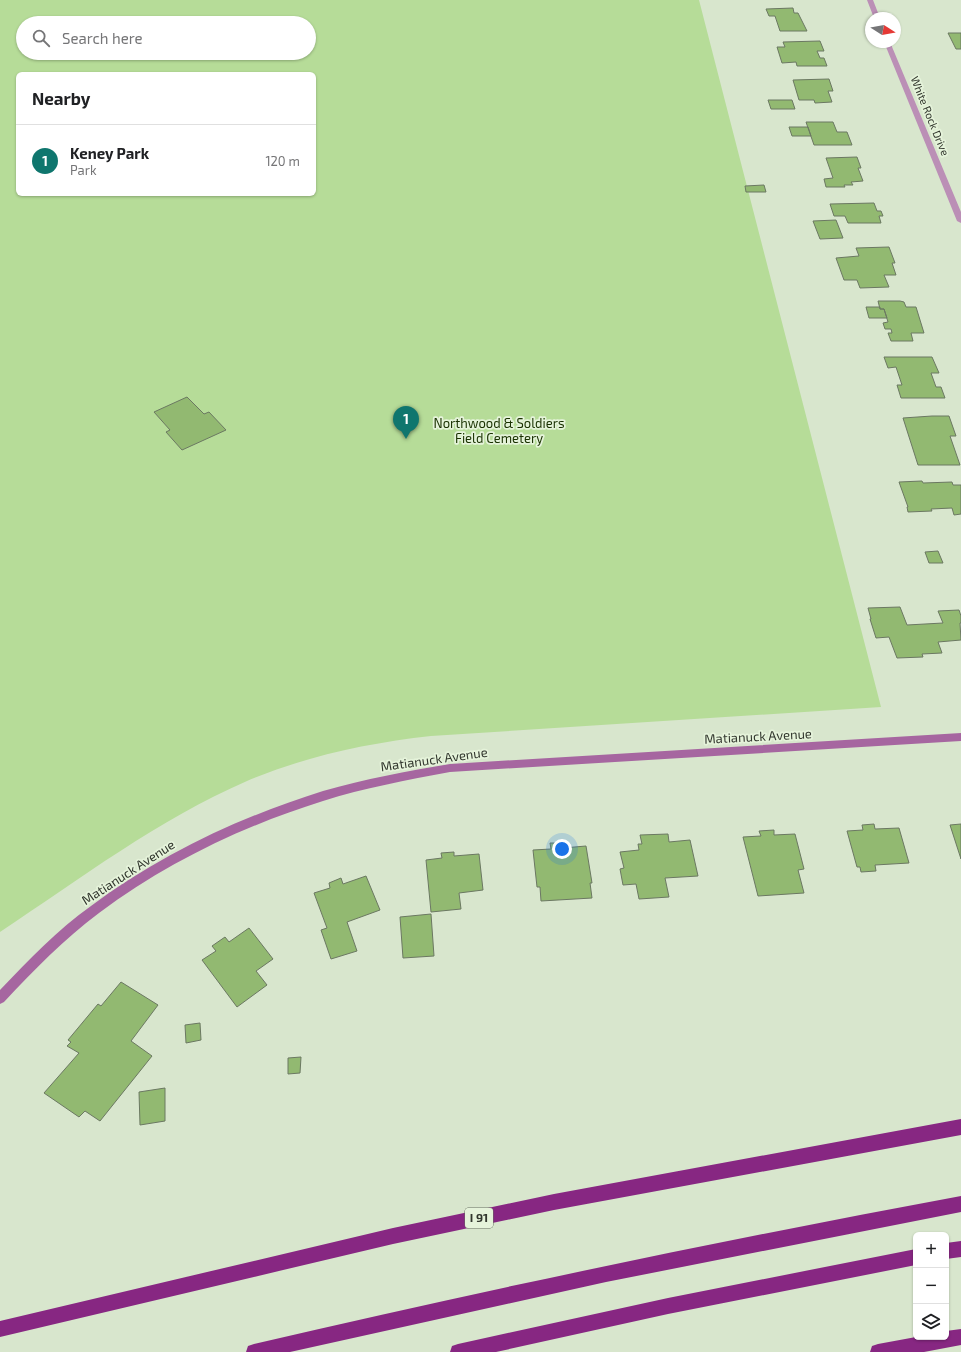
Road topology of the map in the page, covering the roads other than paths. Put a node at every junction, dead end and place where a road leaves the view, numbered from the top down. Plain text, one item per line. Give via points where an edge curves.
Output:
1 (870, 0) edge
2 (875, 12) edge
3 (889, 48) edge
4 (961, 221) edge
5 (961, 737) edge
6 (0, 998) edge
7 (961, 1126) edge
8 (961, 1204) edge
9 (961, 1249) edge
10 (949, 1251) edge
11 (913, 1258) edge
12 (0, 1328) edge
13 (961, 1337) edge
14 (254, 1352) edge
15 (458, 1352) edge
16 (878, 1352) edge

1 - 2 street
3 - 4 street, White Rock Drive
5 - 6 street, Matianuck Avenue via 450,768 409,774 326,794 257,817 156,869 64,933
7 - 12 highway, I 91 via 546,1204 386,1238
8 - 14 highway via 622,1269 435,1309
9 - 10 highway
11 - 15 highway via 668,1306
13 - 16 highway

